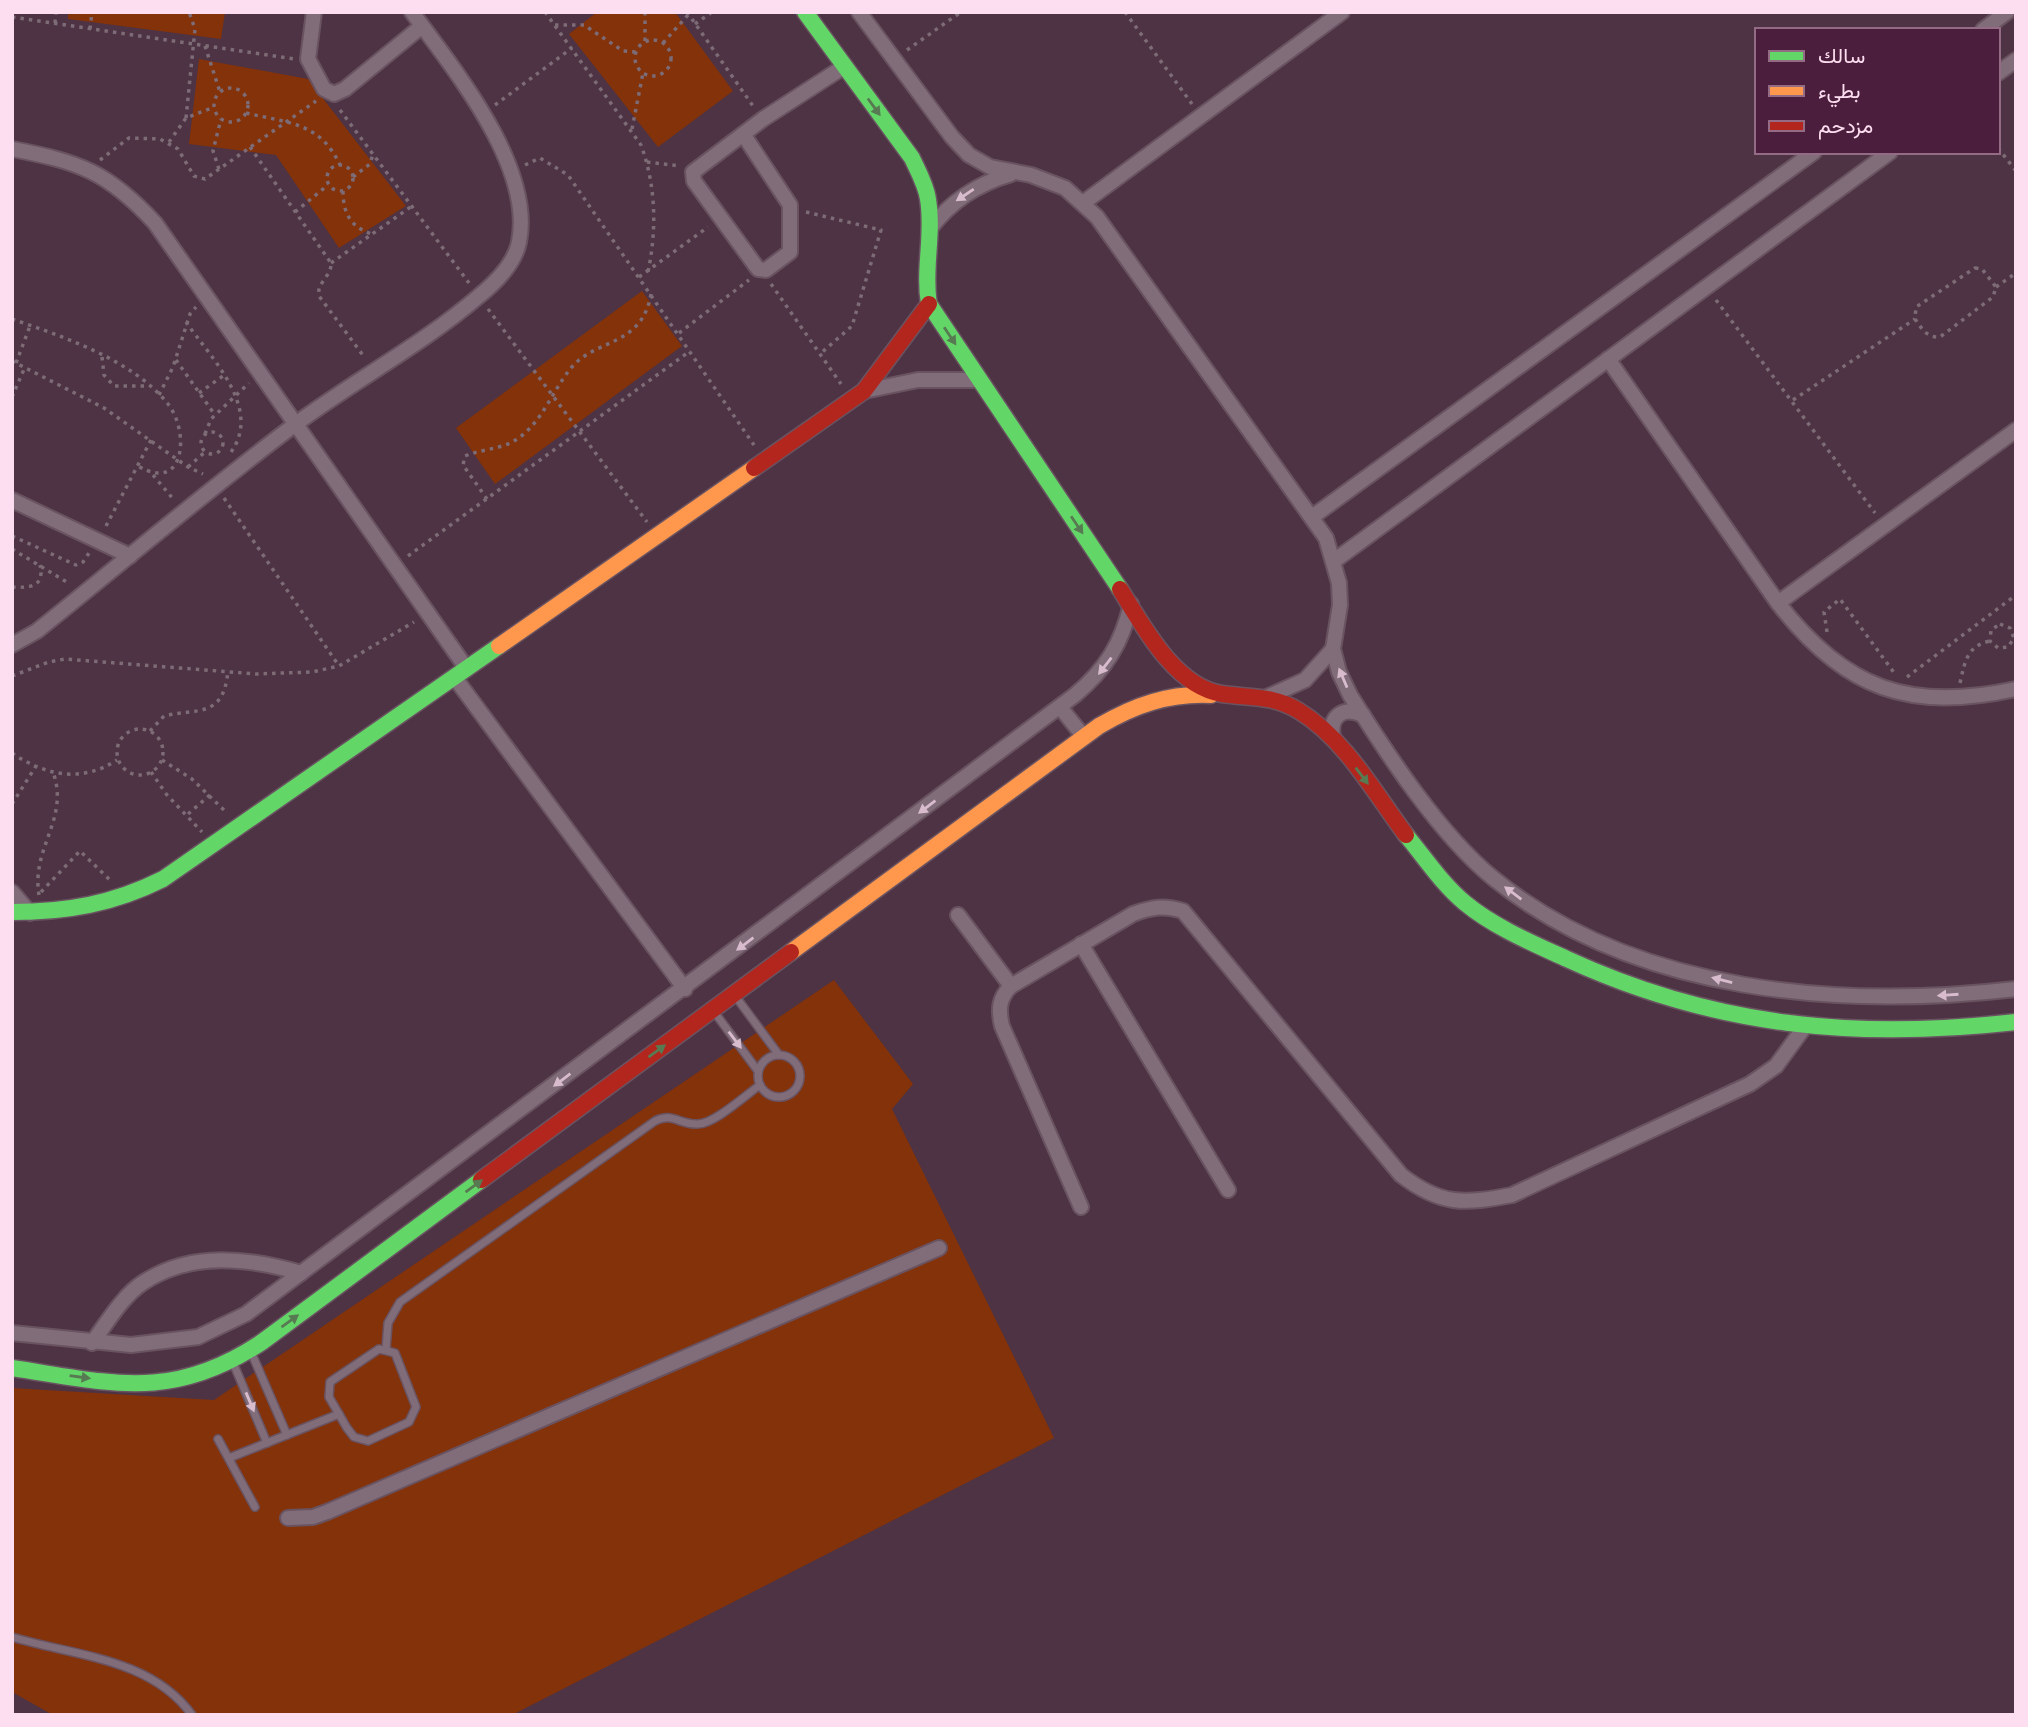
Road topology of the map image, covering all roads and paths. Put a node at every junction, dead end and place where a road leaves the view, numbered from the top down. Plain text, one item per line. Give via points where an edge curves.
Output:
1 (56, 12) edge
2 (92, 12) edge
3 (189, 12) edge
4 (314, 12) edge
5 (412, 12) edge
6 (545, 12) edge
7 (645, 12) edge
8 (712, 12) edge
9 (805, 12) edge
10 (859, 12) edge
11 (961, 12) edge
12 (1125, 12) edge
13 (1315, 12) edge
14 (1342, 12) edge
15 (2007, 12) edge
16 (687, 13) edge
17 (12, 17) edge
18 (55, 23) junction
19 (695, 24) junction
20 (555, 25) junction
21 (422, 26) junction
22 (1321, 28) junction
23 (1986, 28) edge
24 (90, 29) junction
25 (645, 41) junction
26 (663, 43) junction
27 (194, 44) junction
28 (205, 46) junction
29 (572, 48) junction
30 (636, 52) junction
31 (894, 59) junction
32 (2016, 60) edge
33 (845, 66) junction
34 (310, 69) junction
35 (2000, 72) edge
36 (643, 73) junction
37 (220, 92) junction
38 (327, 92) junction
39 (214, 107) junction
40 (246, 113) junction
41 (482, 114) junction
42 (1201, 116) junction
43 (186, 118) junction
44 (221, 119) junction
45 (763, 119) junction
46 (285, 122) junction
47 (632, 129) junction
48 (743, 134) junction
49 (169, 142) junction
50 (250, 147) junction
51 (12, 149) edge
52 (2000, 151) edge
53 (373, 154) junction
54 (1811, 154) edge
55 (1888, 154) edge
56 (647, 162) junction
57 (340, 165) junction
58 (90, 169) junction
59 (696, 169) junction
60 (219, 170) junction
61 (2016, 171) edge
62 (511, 172) junction
63 (1013, 174) junction
64 (354, 177) junction
65 (328, 185) junction
66 (344, 191) junction
67 (1083, 203) junction
68 (412, 206) junction
69 (791, 208) junction
70 (295, 212) junction
71 (721, 218) junction
72 (928, 232) junction
73 (373, 234) junction
74 (331, 264) junction
75 (762, 270) junction
76 (648, 272) junction
77 (2016, 273) edge
78 (639, 277) junction
79 (1996, 287) junction
80 (1706, 288) junction
81 (651, 294) junction
82 (479, 297) junction
83 (207, 300) junction
84 (929, 304) junction
85 (12, 319) edge
86 (1915, 319) junction
87 (186, 322) junction
88 (30, 325) junction
89 (679, 333) junction
90 (690, 351) junction
91 (820, 354) junction
92 (102, 358) junction
93 (1608, 359) junction
94 (176, 360) junction
95 (14, 362) edge
96 (25, 367) junction
97 (374, 371) junction
98 (258, 374) junction
99 (223, 376) junction
100 (979, 380) junction
101 (147, 386) junction
102 (199, 393) junction
103 (159, 395) junction
104 (236, 395) junction
105 (553, 395) junction
106 (858, 396) junction
107 (12, 397) edge
108 (1793, 400) junction
109 (215, 415) junction
110 (294, 425) junction
111 (2016, 430) edge
112 (579, 431) junction
113 (205, 434) junction
114 (151, 440) junction
115 (205, 452) junction
116 (228, 456) dead end
117 (177, 457) junction
118 (765, 461) junction
119 (138, 466) junction
120 (188, 467) junction
121 (210, 469) dead end
122 (200, 472) junction
123 (153, 475) junction
124 (221, 483) junction
125 (487, 499) junction
126 (12, 500) edge
127 (182, 514) junction
128 (1312, 517) junction
129 (1884, 526) junction
130 (12, 536) edge
131 (657, 536) junction
132 (98, 541) junction
133 (12, 549) edge
134 (130, 556) junction
135 (1334, 561) junction
136 (40, 565) junction
137 (394, 566) junction
138 (12, 587) edge
139 (84, 593) junction
140 (2016, 595) edge
141 (1778, 603) junction
142 (1131, 604) junction
143 (428, 614) junction
144 (1829, 636) dead end
145 (2015, 638) edge
146 (1990, 641) junction
147 (12, 645) edge
148 (1333, 649) junction
149 (339, 666) junction
150 (228, 670) junction
151 (461, 673) junction
152 (12, 676) edge
153 (2016, 689) edge
154 (1219, 695) junction
155 (1266, 697) junction
156 (1956, 699) junction
157 (1059, 707) junction
158 (1363, 715) junction
159 (150, 732) junction
160 (1084, 737) junction
161 (1333, 737) junction
162 (12, 753) edge
163 (117, 760) junction
164 (162, 760) junction
165 (36, 766) junction
166 (53, 772) junction
167 (152, 772) junction
168 (12, 804) edge
169 (188, 814) junction
170 (213, 847) junction
171 (12, 892) edge
172 (39, 895) junction
173 (128, 898) junction
174 (12, 912) edge
175 (37, 913) junction
176 (958, 915) dead end
177 (1081, 944) junction
178 (1012, 986) junction
179 (685, 989) junction
180 (2016, 989) edge
181 (734, 994) junction
182 (712, 1010) junction
183 (2016, 1022) edge
184 (1803, 1029) junction
185 (779, 1055) junction
186 (758, 1071) junction
187 (760, 1085) junction
188 (1228, 1189) dead end
189 (1081, 1207) dead end
190 (939, 1248) dead end
191 (301, 1273) junction
192 (12, 1333) edge
193 (92, 1343) junction
194 (386, 1349) junction
195 (250, 1350) junction
196 (232, 1361) junction
197 (12, 1368) edge
198 (338, 1414) junction
199 (287, 1435) junction
200 (218, 1439) dead end
201 (267, 1443) junction
202 (229, 1458) junction
203 (255, 1507) dead end
204 (288, 1518) dead end
205 (12, 1637) edge
206 (192, 1715) edge

1 - 18 path
2 - 24 path
3 - 27 path
4 - 34 street
5 - 21 street
6 - 20 path
7 - 25 path
8 - 19 path
9 - 33 street
10 - 31 street
11 - 31 path
12 - 42 path
13 - 22 street
14 - 22 street
15 - 23 street
16 - 19 path
16 - 26 path
17 - 18 path
18 - 24 path
19 - 45 path
20 - 29 path
20 - 30 path via 584,25 623,51
21 - 38 street via 345,89
21 - 41 street
22 - 42 street
24 - 27 path
25 - 26 path
25 - 30 path
26 - 36 path via 670,54 667,67 656,75
27 - 28 path
27 - 43 path
28 - 34 path via 294,59
28 - 37 path
29 - 41 path
29 - 47 path
30 - 36 path via 636,64
31 - 63 street via 969,155
32 - 35 street
33 - 45 street
33 -> 72 street via 912,158 929,204
34 - 38 street
36 - 47 path
37 - 39 path
37 - 40 path via 241,92
38 - 46 path
38 - 53 path
39 - 43 path
39 - 44 path
40 - 44 path via 235,121
40 - 46 path
41 - 62 street
42 - 67 street
43 - 49 path
44 - 60 path via 213,151
45 - 48 street
46 - 50 path
46 - 57 path via 320,135
47 - 56 path
48 - 59 street
48 - 69 street
49 - 58 path via 129,138
49 - 60 path via 194,176 205,179
50 - 60 path
50 - 70 path
51 - 58 street
52 - 61 path
53 - 64 path via 370,164
53 - 68 path
54 - 128 street
55 - 80 street
56 - 59 path
56 - 76 path via 655,228
57 - 64 path
57 - 65 path via 330,169
58 - 83 street via 126,192 155,223
59 - 71 street via 694,181
62 - 78 path via 540,158 559,167 576,184
62 - 82 street via 519,202 519,242 512,260
63 - 67 street via 1048,180
63 -> 72 street via 983,184 956,201
64 - 66 path
65 - 66 path
65 - 70 path
66 - 73 path via 343,206 349,220 359,230
67 - 128 street
68 - 73 path
68 - 82 path
69 - 75 street via 790,252
69 - 91 path via 881,230 852,326
70 - 74 path
71 - 75 street
71 - 76 path
72 - 84 street via 925,286
73 - 74 path
74 - 97 path via 319,296
75 - 89 path
75 - 91 path
76 - 78 path
77 - 79 path
78 - 81 path
79 - 86 path via 1993,298 1940,337 1925,333
79 - 86 path via 1982,269 1968,270 1916,307
80 - 93 street
80 - 108 path
81 - 89 path
81 - 105 path via 642,319 630,333 573,365
82 - 97 street
82 - 105 path
83 - 87 path
83 - 98 street
84 -> 100 street
84 - 106 street
85 - 88 path
86 - 108 path
87 - 94 path
87 - 99 path
88 - 92 path
88 - 95 path
89 - 90 path
90 - 112 path
90 - 118 path
91 - 106 path
92 - 101 path
92 - 101 path via 104,374 114,386
93 - 135 street
93 - 141 street
94 - 102 path
94 - 103 path
95 - 96 path
96 - 107 path
96 - 114 path via 104,408
97 - 110 street
98 - 104 path
98 - 110 street
99 - 102 path
99 - 104 path
100 - 106 street via 918,380
100 -> 142 street
101 - 103 path
102 - 109 path
103 - 117 path via 178,420
104 - 109 path
104 - 116 path via 242,427
105 - 112 path
105 - 125 path via 519,439 465,456 463,465
106 - 118 street
108 - 129 path
109 - 113 path
110 - 124 street
110 - 137 street
111 - 129 street
112 - 125 path
112 - 131 path
113 - 115 path via 201,443
113 - 115 path via 221,435 224,446 216,454
114 - 117 path
114 - 119 path
115 - 120 path
117 - 120 path
117 - 123 path via 170,472
118 - 131 street
119 - 123 path
119 - 132 path
120 - 122 path
121 - 122 path
122 - 124 path
123 - 127 path
124 - 127 street
124 - 149 path
125 - 137 path
126 - 132 street
127 - 134 street
128 - 135 street
129 - 141 street
130 - 132 path via 76,565
131 - 151 street
132 - 134 street
133 - 136 path
134 - 139 street
135 - 148 street via 1340,605
136 - 138 path via 38,584
136 - 139 path
137 - 143 street
139 - 147 street
140 - 144 path via 1901,682 1840,599 1824,612
141 - 156 street via 1801,634 1856,676 1924,699
142 - 154 street via 1181,672
142 -> 157 street via 1113,656 1096,677
143 - 149 path
143 - 151 street
145 - 146 path via 2008,647 1998,648
145 - 146 path via 2010,628 2000,624 1991,631
146 - 156 path via 1966,655
148 - 155 street via 1305,680
158 -> 148 street via 1339,672
149 - 150 path via 284,674
150 - 152 path via 65,659
150 - 159 path via 227,684 212,705 191,714 164,716
151 - 170 street
151 - 179 street
153 - 156 street
154 - 155 street
154 - 160 street via 1193,693 1143,702
155 - 161 street via 1292,706
157 - 160 street
157 -> 179 street
158 - 161 street via 1343,711 1334,718
180 -> 158 street via 1859,998 1788,992 1684,971 1599,941 1520,899 1491,877 1439,821
159 - 163 path via 139,729 120,739
159 - 164 path via 159,739
160 - 181 street
161 -> 184 street via 1437,873 1464,902 1500,926 1641,992 1696,1009
162 - 165 path
163 - 166 path via 78,776
163 - 167 path via 131,774
164 - 167 path
164 - 169 path via 210,795
165 - 166 path
165 - 168 path
166 - 172 path via 57,813 38,862
167 - 169 path via 167,795
169 - 170 path
170 - 173 street
171 - 175 street
172 - 173 path via 80,851
172 - 175 path
173 - 175 street via 73,911
174 - 175 street
176 - 178 street
177 - 178 street
177 - 184 street via 1150,908 1168,906 1183,911 1401,1175 1423,1192 1448,1200 1512,1195 1750,1084 1776,1066
177 - 188 street
178 - 189 street via 1000,1006 1002,1026
179 -> 191 street
181 - 182 street
181 - 185 lane
182 -> 186 lane
195 -> 182 street
183 - 184 street via 1867,1031
185 - 186 lane via 766,1060
185 - 187 lane via 797,1065 799,1085 783,1097 769,1095
186 - 187 lane
187 - 194 lane via 708,1122 692,1124 671,1116 654,1121 400,1302 388,1323
190 - 204 street via 327,1512
191 - 193 street via 246,1314 198,1336 131,1345
191 - 193 street via 245,1261 185,1263 142,1282
192 - 193 street
194 - 198 lane via 373,1351 333,1377 328,1391
194 - 198 lane via 395,1353 416,1401 413,1418 368,1441 350,1433
195 - 196 street
195 - 199 lane
197 -> 196 street via 159,1384 192,1378
196 -> 201 lane
198 - 199 lane
199 - 201 lane
200 - 202 lane
201 - 202 lane
202 - 203 lane
205 - 206 lane via 132,1668 163,1685

